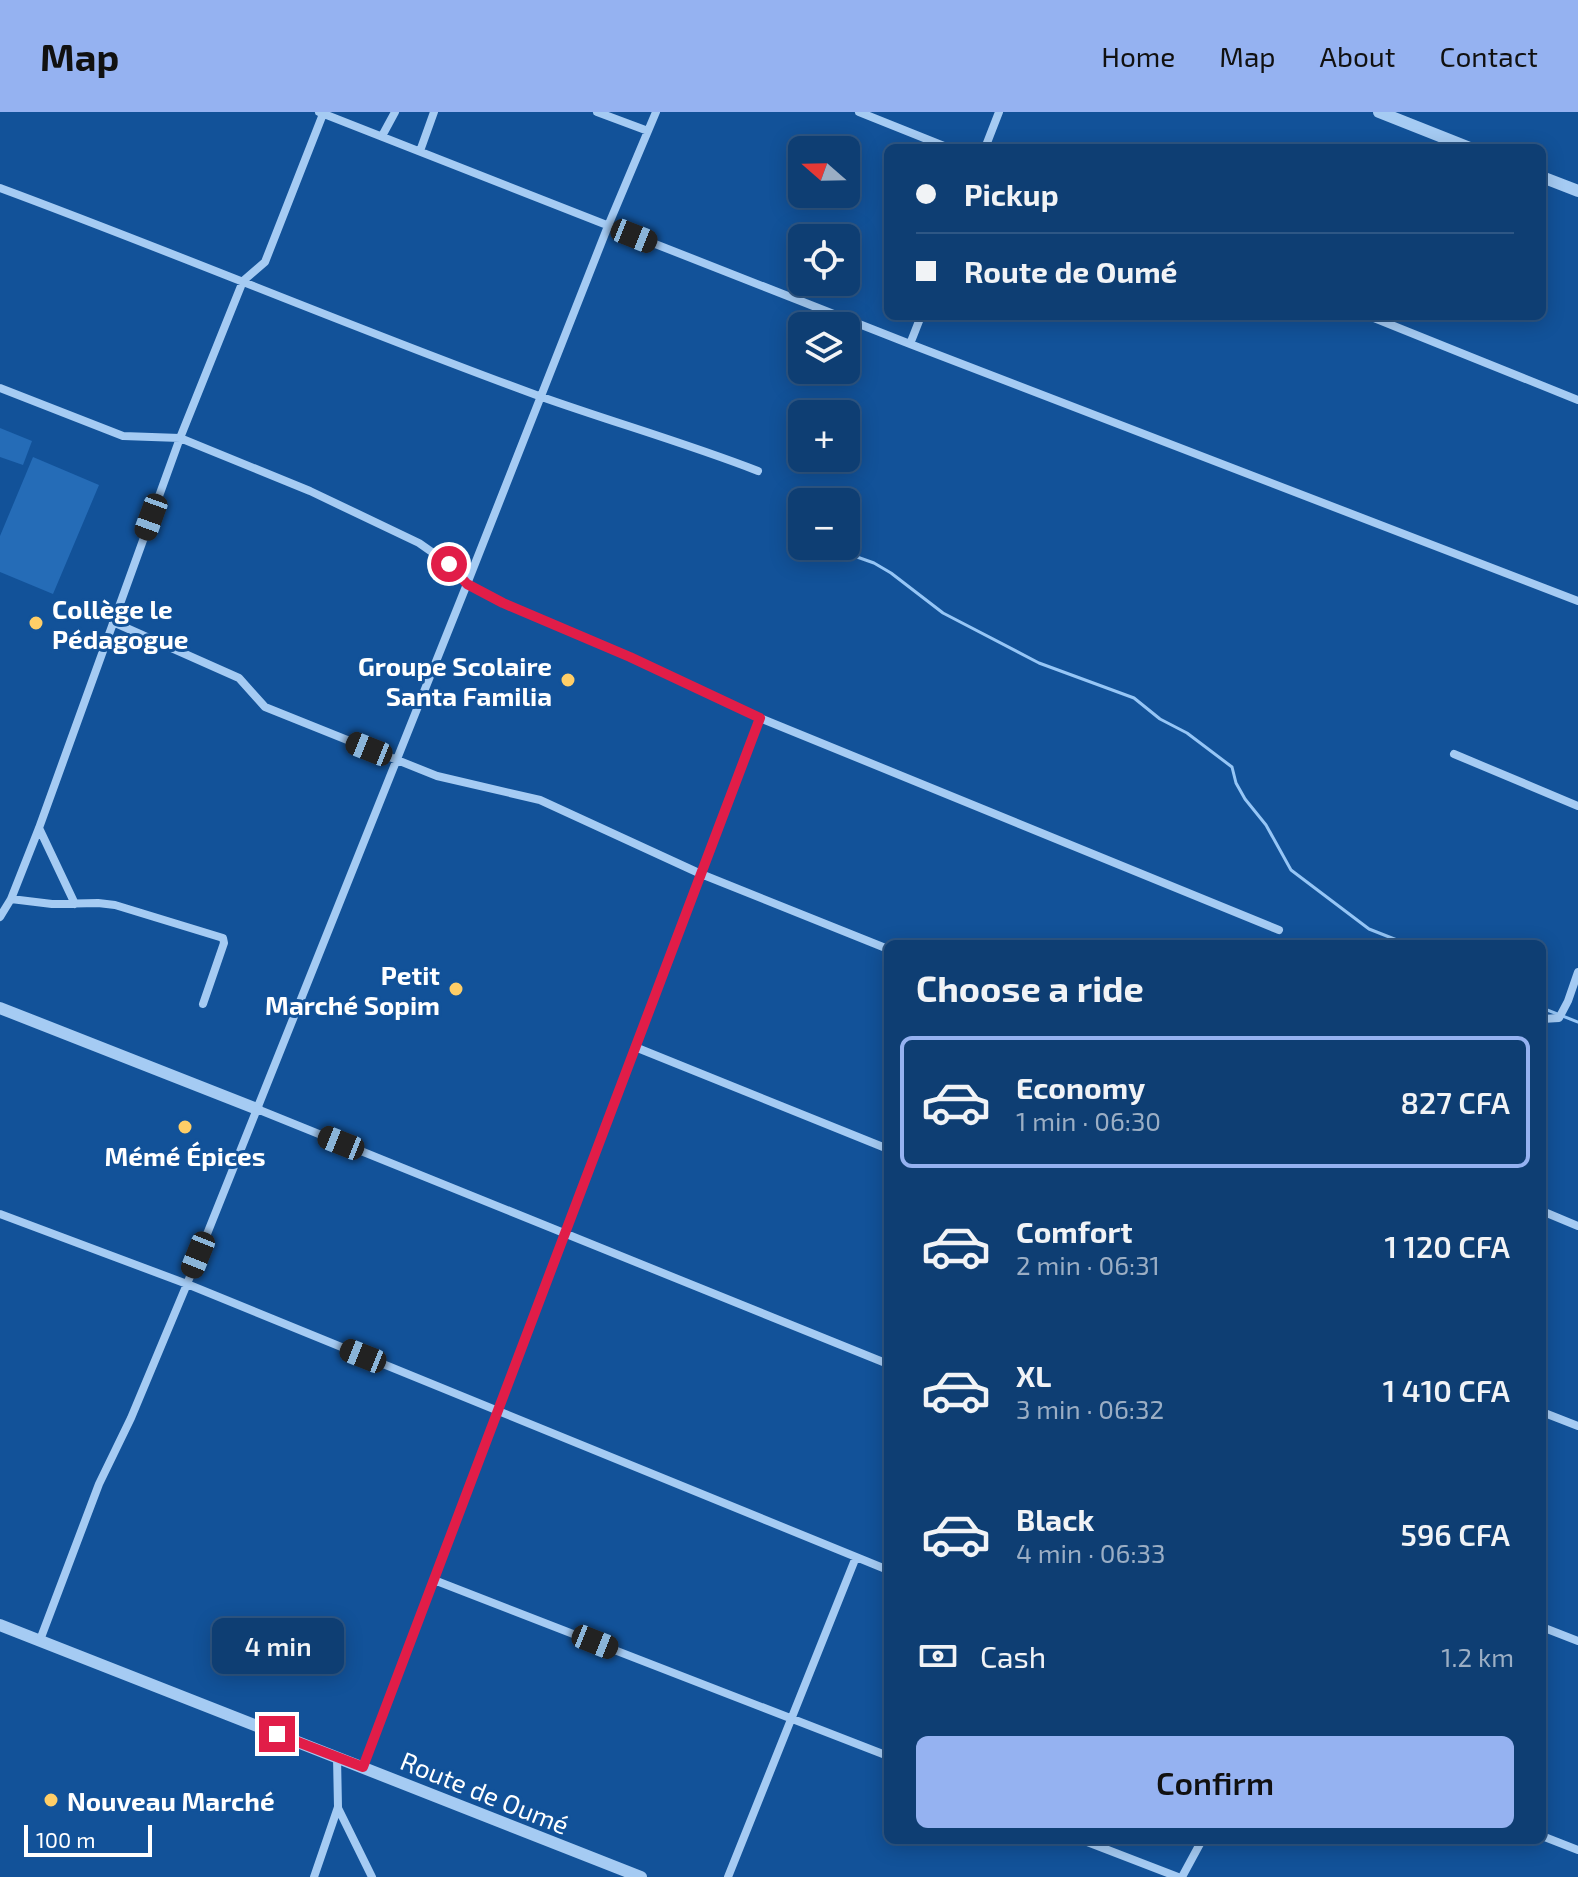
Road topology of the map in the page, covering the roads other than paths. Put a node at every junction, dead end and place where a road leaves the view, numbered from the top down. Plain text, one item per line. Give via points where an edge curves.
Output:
1 (395, 112) edge
2 (434, 112) edge
3 (597, 112) edge
4 (656, 112) edge
5 (859, 112) edge
6 (999, 112) edge
7 (1379, 112) edge
8 (321, 113) edge
9 (648, 131) junction
10 (382, 136) junction
11 (939, 144) edge
12 (987, 144) edge
13 (1460, 144) edge
14 (420, 151) junction
15 (1546, 179) edge
16 (0, 188) edge
17 (1578, 191) edge
18 (608, 226) junction
19 (243, 281) junction
20 (919, 320) edge
21 (1379, 320) edge
22 (910, 344) junction
23 (0, 388) edge
24 (540, 396) junction
25 (1578, 400) edge
26 (180, 438) junction
27 (758, 471) dead end
28 (467, 584) junction
29 (1578, 601) edge
30 (113, 622) junction
31 (760, 718) junction
32 (1454, 754) dead end
33 (395, 760) junction
34 (1578, 806) edge
35 (39, 828) junction
36 (701, 874) junction
37 (11, 899) junction
38 (75, 904) junction
39 (0, 917) edge
40 (1279, 930) dead end
41 (884, 947) edge
42 (1578, 972) edge
43 (203, 1004) dead end
44 (0, 1008) edge
45 (1546, 1019) edge
46 (635, 1047) junction
47 (257, 1109) junction
48 (884, 1147) edge
49 (1546, 1213) edge
50 (0, 1214) edge
51 (1578, 1226) edge
52 (565, 1233) junction
53 (187, 1284) junction
54 (884, 1362) edge
55 (498, 1411) junction
56 (1546, 1414) edge
57 (1578, 1426) edge
58 (856, 1557) junction
59 (884, 1568) edge
60 (434, 1580) junction
61 (0, 1625) edge
62 (1546, 1629) edge
63 (40, 1640) junction
64 (1578, 1641) edge
65 (791, 1719) junction
66 (884, 1754) edge
67 (337, 1757) junction
68 (363, 1767) junction
69 (338, 1807) junction
70 (1546, 1838) edge
71 (1093, 1844) edge
72 (1200, 1844) edge
73 (1578, 1850) edge
74 (314, 1877) edge
75 (372, 1877) edge
76 (641, 1877) edge
77 (728, 1877) edge
78 (1180, 1877) edge

1 - 10 street
2 - 14 street
3 - 9 street
4 - 9 street
5 - 11 street
6 - 12 street
7 - 13 street
8 - 10 street
8 - 19 street via 265,262
9 - 18 street
10 - 14 street
14 - 18 street
15 - 17 street
16 - 19 street
18 - 22 street
18 - 24 street
19 - 24 street
19 - 26 street
20 - 22 street
21 - 25 street
22 - 29 street
23 - 26 street via 123,436
24 - 27 street
24 - 28 street
26 - 28 street via 419,543
26 - 30 street
28 - 31 street
28 - 33 street
30 - 33 street via 239,678 265,707
30 - 35 street
31 - 36 street
31 - 40 street
32 - 34 street
33 - 36 street via 437,776 540,800
33 - 47 street
35 - 37 street
35 - 38 street
36 - 41 street
36 - 46 street
37 - 38 street
37 - 39 street
38 - 43 street via 115,905 223,938
42 - 45 street via 1559,1018
44 - 47 street
46 - 48 street
46 - 52 street
47 - 52 street
47 - 53 street
49 - 51 street
50 - 53 street
52 - 54 street
52 - 55 street
53 - 55 street
53 - 63 street via 99,1484
55 - 58 street
55 - 60 street
56 - 57 street
58 - 59 street
58 - 65 street
60 - 65 street
60 - 68 street
61 - 63 street, Route de Oumé
62 - 64 street
63 - 67 street, Route de Oumé
65 - 66 street
65 - 77 street
67 - 68 street, Route de Oumé
67 - 69 street
68 - 76 street, Route de Oumé
69 - 74 street
69 - 75 street
70 - 73 street
71 - 78 street
72 - 78 street

